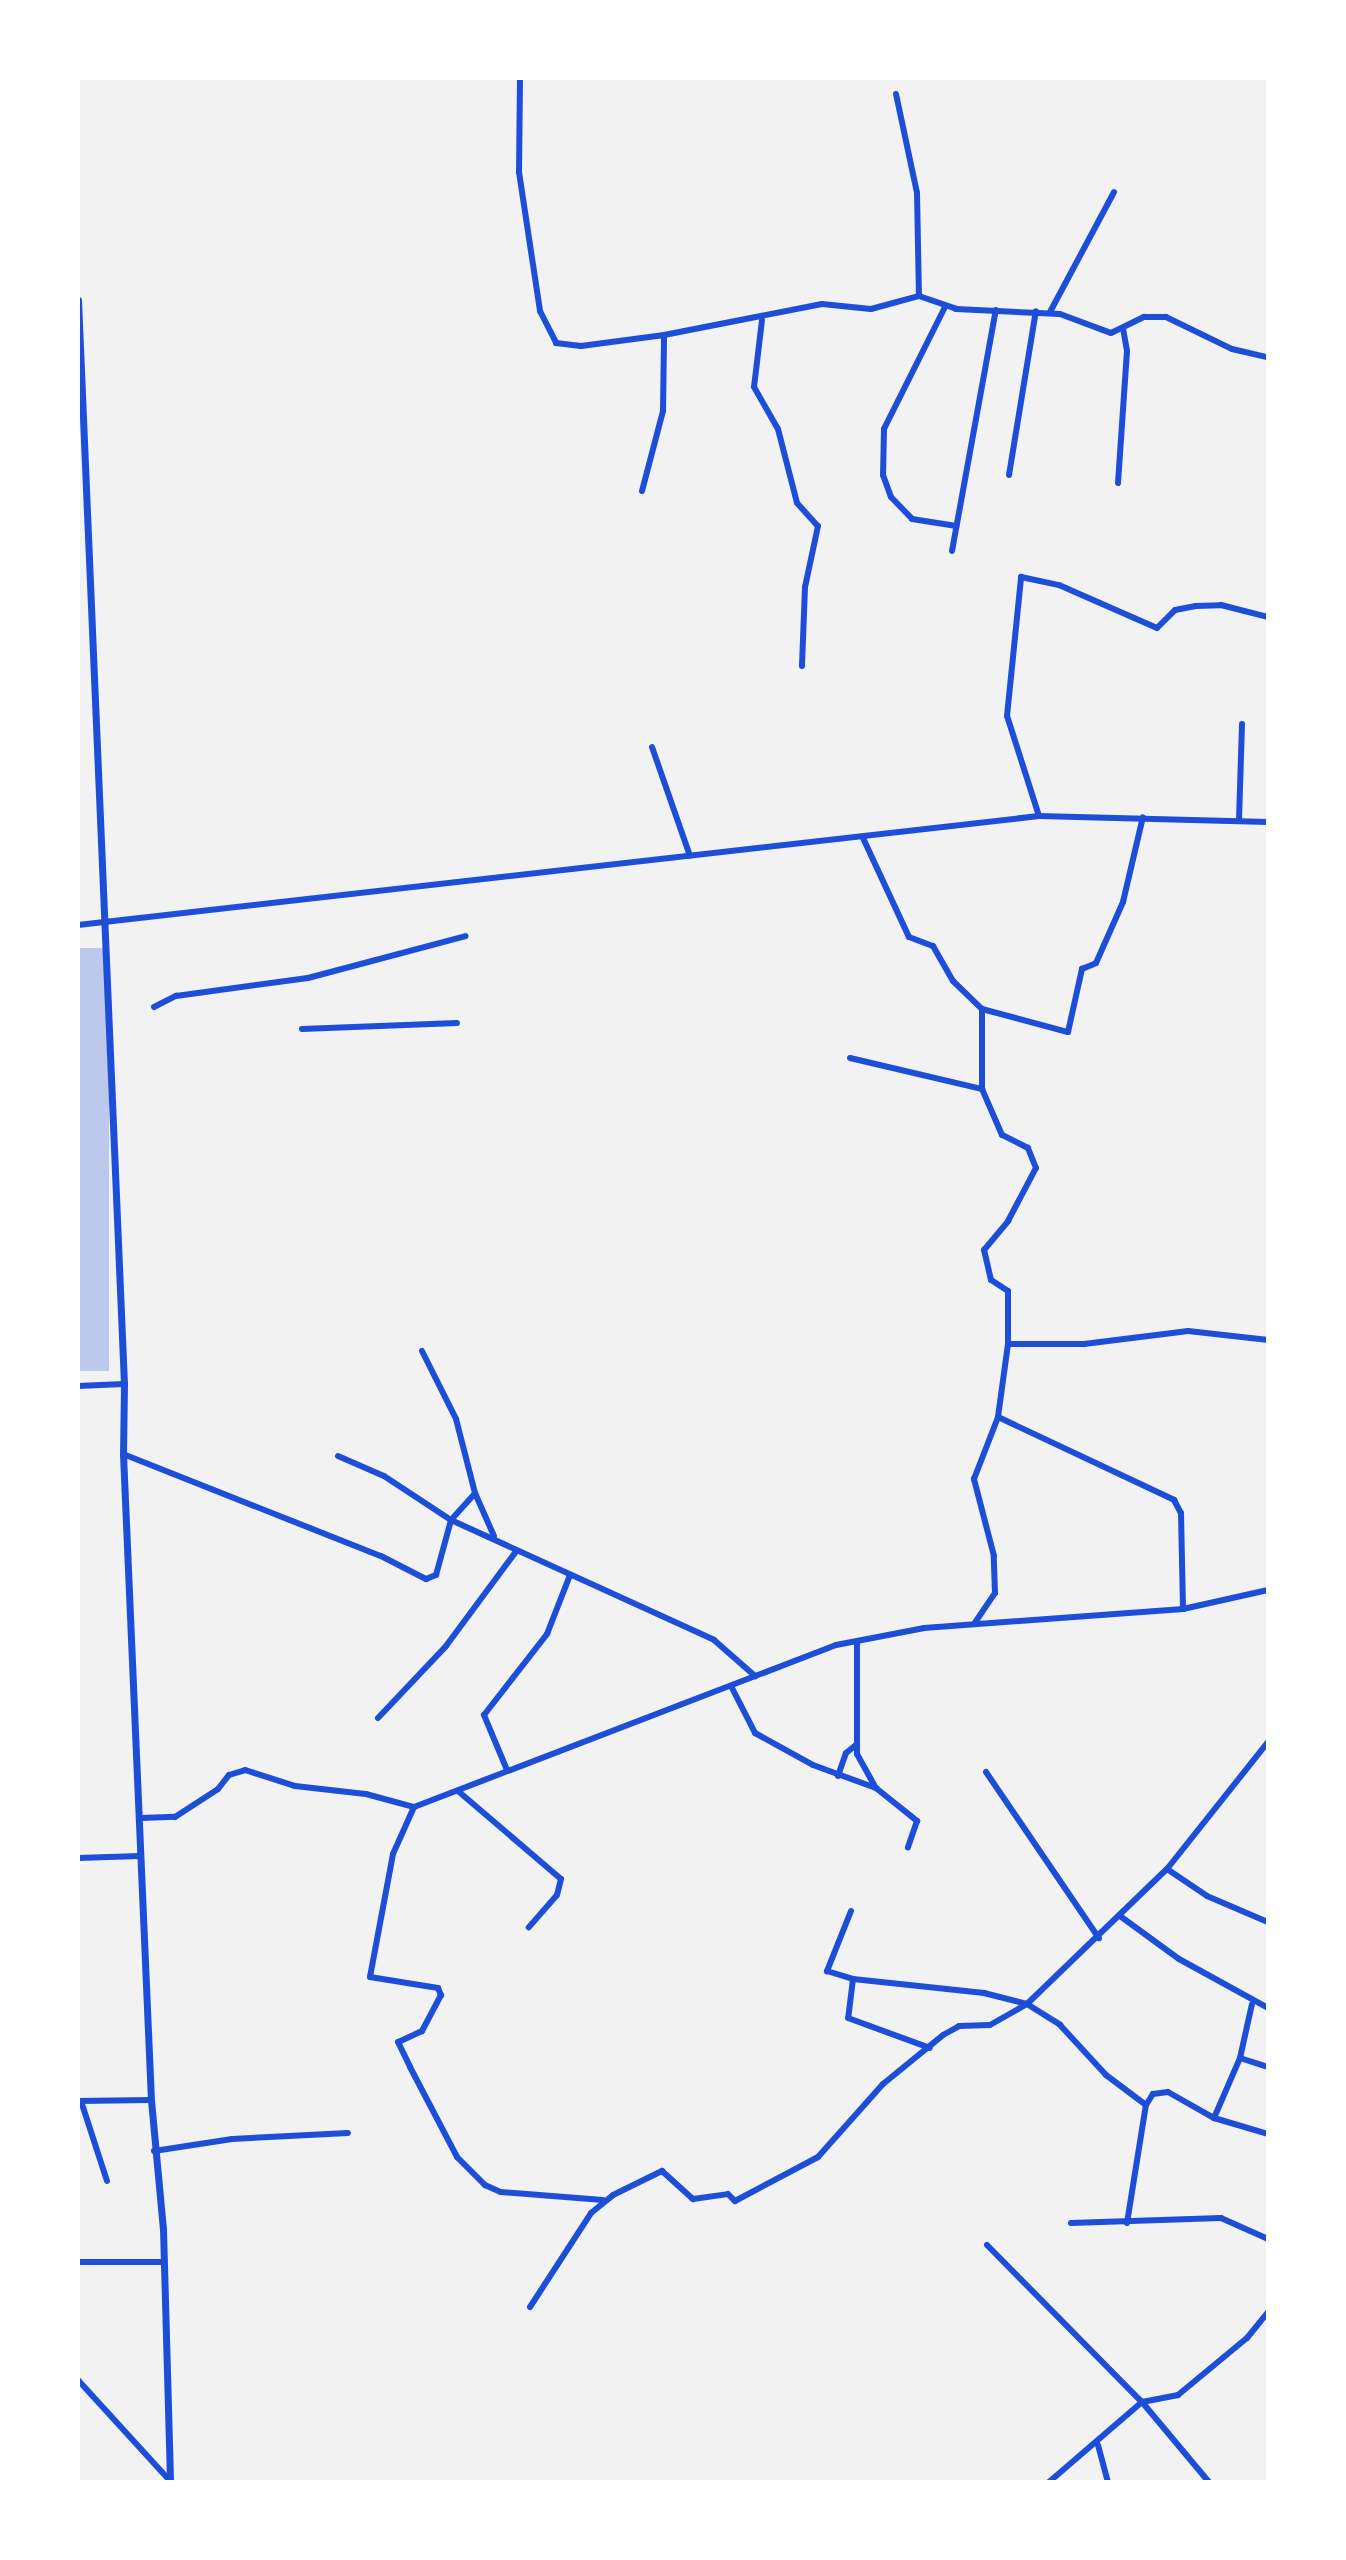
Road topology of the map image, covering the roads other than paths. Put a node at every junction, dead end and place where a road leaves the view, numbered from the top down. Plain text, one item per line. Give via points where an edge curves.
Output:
1 (520, 78) edge
2 (896, 94) dead end
3 (1114, 192) dead end
4 (919, 296) junction
5 (78, 300) edge
6 (945, 307) junction
7 (996, 310) junction
8 (1036, 311) junction
9 (1050, 312) junction
10 (762, 320) junction
11 (1123, 328) junction
12 (664, 335) junction
13 (1268, 357) edge
14 (1009, 475) dead end
15 (1118, 483) dead end
16 (642, 491) dead end
17 (956, 526) junction
18 (952, 551) dead end
19 (1268, 617) edge
20 (802, 666) dead end
21 (1242, 724) dead end
22 (652, 747) dead end
23 (1039, 816) junction
24 (1143, 817) junction
25 (1239, 820) junction
26 (1268, 822) edge
27 (863, 838) junction
28 (690, 856) junction
29 (102, 922) junction
30 (78, 925) edge
31 (466, 936) dead end
32 (154, 1007) dead end
33 (982, 1009) junction
34 (457, 1023) dead end
35 (302, 1029) dead end
36 (850, 1058) dead end
37 (982, 1089) junction
38 (1268, 1340) edge
39 (1008, 1344) junction
40 (422, 1351) dead end
41 (124, 1384) junction
42 (78, 1386) edge
43 (998, 1417) junction
44 (123, 1454) junction
45 (338, 1456) dead end
46 (475, 1493) junction
47 (451, 1520) junction
48 (494, 1536) junction
49 (517, 1550) junction
50 (570, 1575) junction
51 (1268, 1590) edge
52 (1183, 1609) junction
53 (974, 1624) junction
54 (857, 1643) junction
55 (755, 1676) junction
56 (731, 1686) junction
57 (378, 1718) dead end
58 (1268, 1742) edge
59 (856, 1745) junction
60 (507, 1770) junction
61 (986, 1772) dead end
62 (838, 1776) junction
63 (876, 1788) junction
64 (458, 1791) junction
65 (414, 1807) junction
66 (141, 1818) junction
67 (908, 1847) dead end
68 (140, 1856) junction
69 (78, 1858) edge
70 (1167, 1869) junction
71 (851, 1911) dead end
72 (1120, 1916) junction
73 (1268, 1922) edge
74 (529, 1927) dead end
75 (1099, 1938) junction
76 (853, 1979) junction
77 (1027, 2004) junction
78 (1252, 2004) junction
79 (1268, 2008) edge
80 (930, 2048) junction
81 (1240, 2058) junction
82 (1268, 2067) edge
83 (151, 2100) junction
84 (79, 2101) edge
85 (1146, 2105) junction
86 (1214, 2118) junction
87 (348, 2133) dead end
88 (1268, 2134) edge
89 (154, 2151) junction
90 (107, 2181) dead end
91 (605, 2200) junction
92 (1071, 2223) dead end
93 (1127, 2223) junction
94 (1268, 2239) edge
95 (987, 2245) dead end
96 (78, 2262) edge
97 (163, 2262) junction
98 (530, 2307) dead end
99 (1268, 2312) edge
100 (78, 2380) edge
101 (1142, 2402) junction
102 (1098, 2445) junction
103 (171, 2482) edge
104 (1049, 2482) edge
105 (1108, 2482) edge
106 (1209, 2482) edge

1 - 12 street via 519,172 546,331 556,343 581,346
2 - 4 street via 917,193
3 - 9 street
4 - 6 street
4 - 10 street via 871,309 813,306
5 - 29 street
6 - 7 street
6 - 17 street via 884,429 883,475 891,497 912,519
7 - 8 street
7 - 17 street
8 - 9 street
8 - 14 street
9 - 11 street via 1106,333
10 - 12 street
10 - 20 street via 753,385 778,429 797,503 818,526 805,587
11 - 13 street via 1144,317 1169,318 1236,351
11 - 15 street via 1127,351
12 - 16 street via 663,411
17 - 18 street
19 - 23 street via 1221,605 1196,606 1175,610 1157,628 1059,585 1021,577 1007,716
21 - 25 street
22 - 28 street
23 - 24 street
23 - 27 street
24 - 25 street
24 - 33 street via 1123,902 1096,963 1082,969 1068,1032
25 - 26 street
27 - 28 street
27 - 33 street via 909,937 933,946 953,981
28 - 29 street
29 - 30 street
29 - 41 street
31 - 32 street via 308,978 176,996
33 - 37 street
34 - 35 street
36 - 37 street
37 - 39 street via 1002,1135 1028,1148 1036,1168 1008,1221 984,1250 991,1280 1008,1291
38 - 39 street via 1188,1331 1084,1344
39 - 43 street
40 - 46 street via 456,1419
41 - 42 street
41 - 44 street
43 - 52 street via 1174,1500 1181,1513
43 - 53 street via 974,1479 994,1556 995,1593
44 - 47 street via 381,1556 426,1579 436,1575
44 - 66 street
45 - 47 street via 384,1476
46 - 47 street
46 - 48 street
47 - 48 street
48 - 49 street
49 - 50 street
49 - 57 street via 446,1646
50 - 55 street via 714,1640
50 - 60 street via 547,1634 484,1715
51 - 52 street
52 - 53 street
53 - 54 street via 924,1628
54 - 55 street via 836,1645
54 - 59 street
55 - 56 street
56 - 60 street
56 - 62 street via 755,1733
58 - 70 street
59 - 62 street via 846,1753
59 - 63 street via 859,1762
60 - 64 street
61 - 75 street
62 - 63 street
63 - 67 street via 917,1821
64 - 65 street
64 - 74 street via 561,1879 557,1895
65 - 66 street via 366,1794 295,1786 245,1770 229,1775 175,1817
65 - 91 street via 393,1854 370,1977 438,1988 441,1995 422,2031 398,2042 410,2067 457,2157 485,2185 501,2192
66 - 68 street
68 - 69 street
68 - 83 street
70 - 72 street
70 - 73 street via 1216,1902
71 - 76 street via 827,1971
72 - 75 street
72 - 78 street
75 - 77 street
76 - 77 street via 984,1993
76 - 80 street via 848,2018
77 - 80 street via 990,2025 959,2026
77 - 85 street via 1060,2025 1106,2075
78 - 79 street
78 - 81 street
80 - 91 street via 883,2084 818,2157 735,2201 728,2194 693,2199 662,2171
81 - 82 street
81 - 86 street
83 - 84 street
83 - 89 street
84 - 90 street
85 - 86 street via 1153,2094 1168,2092
85 - 93 street
86 - 88 street
87 - 89 street via 232,2139
89 - 97 street
91 - 98 street via 591,2213
92 - 93 street
93 - 94 street via 1221,2218
95 - 101 street
96 - 97 street
97 - 103 street
99 - 101 street via 1247,2338 1178,2395
100 - 103 street
101 - 102 street
101 - 106 street
102 - 104 street
102 - 105 street

